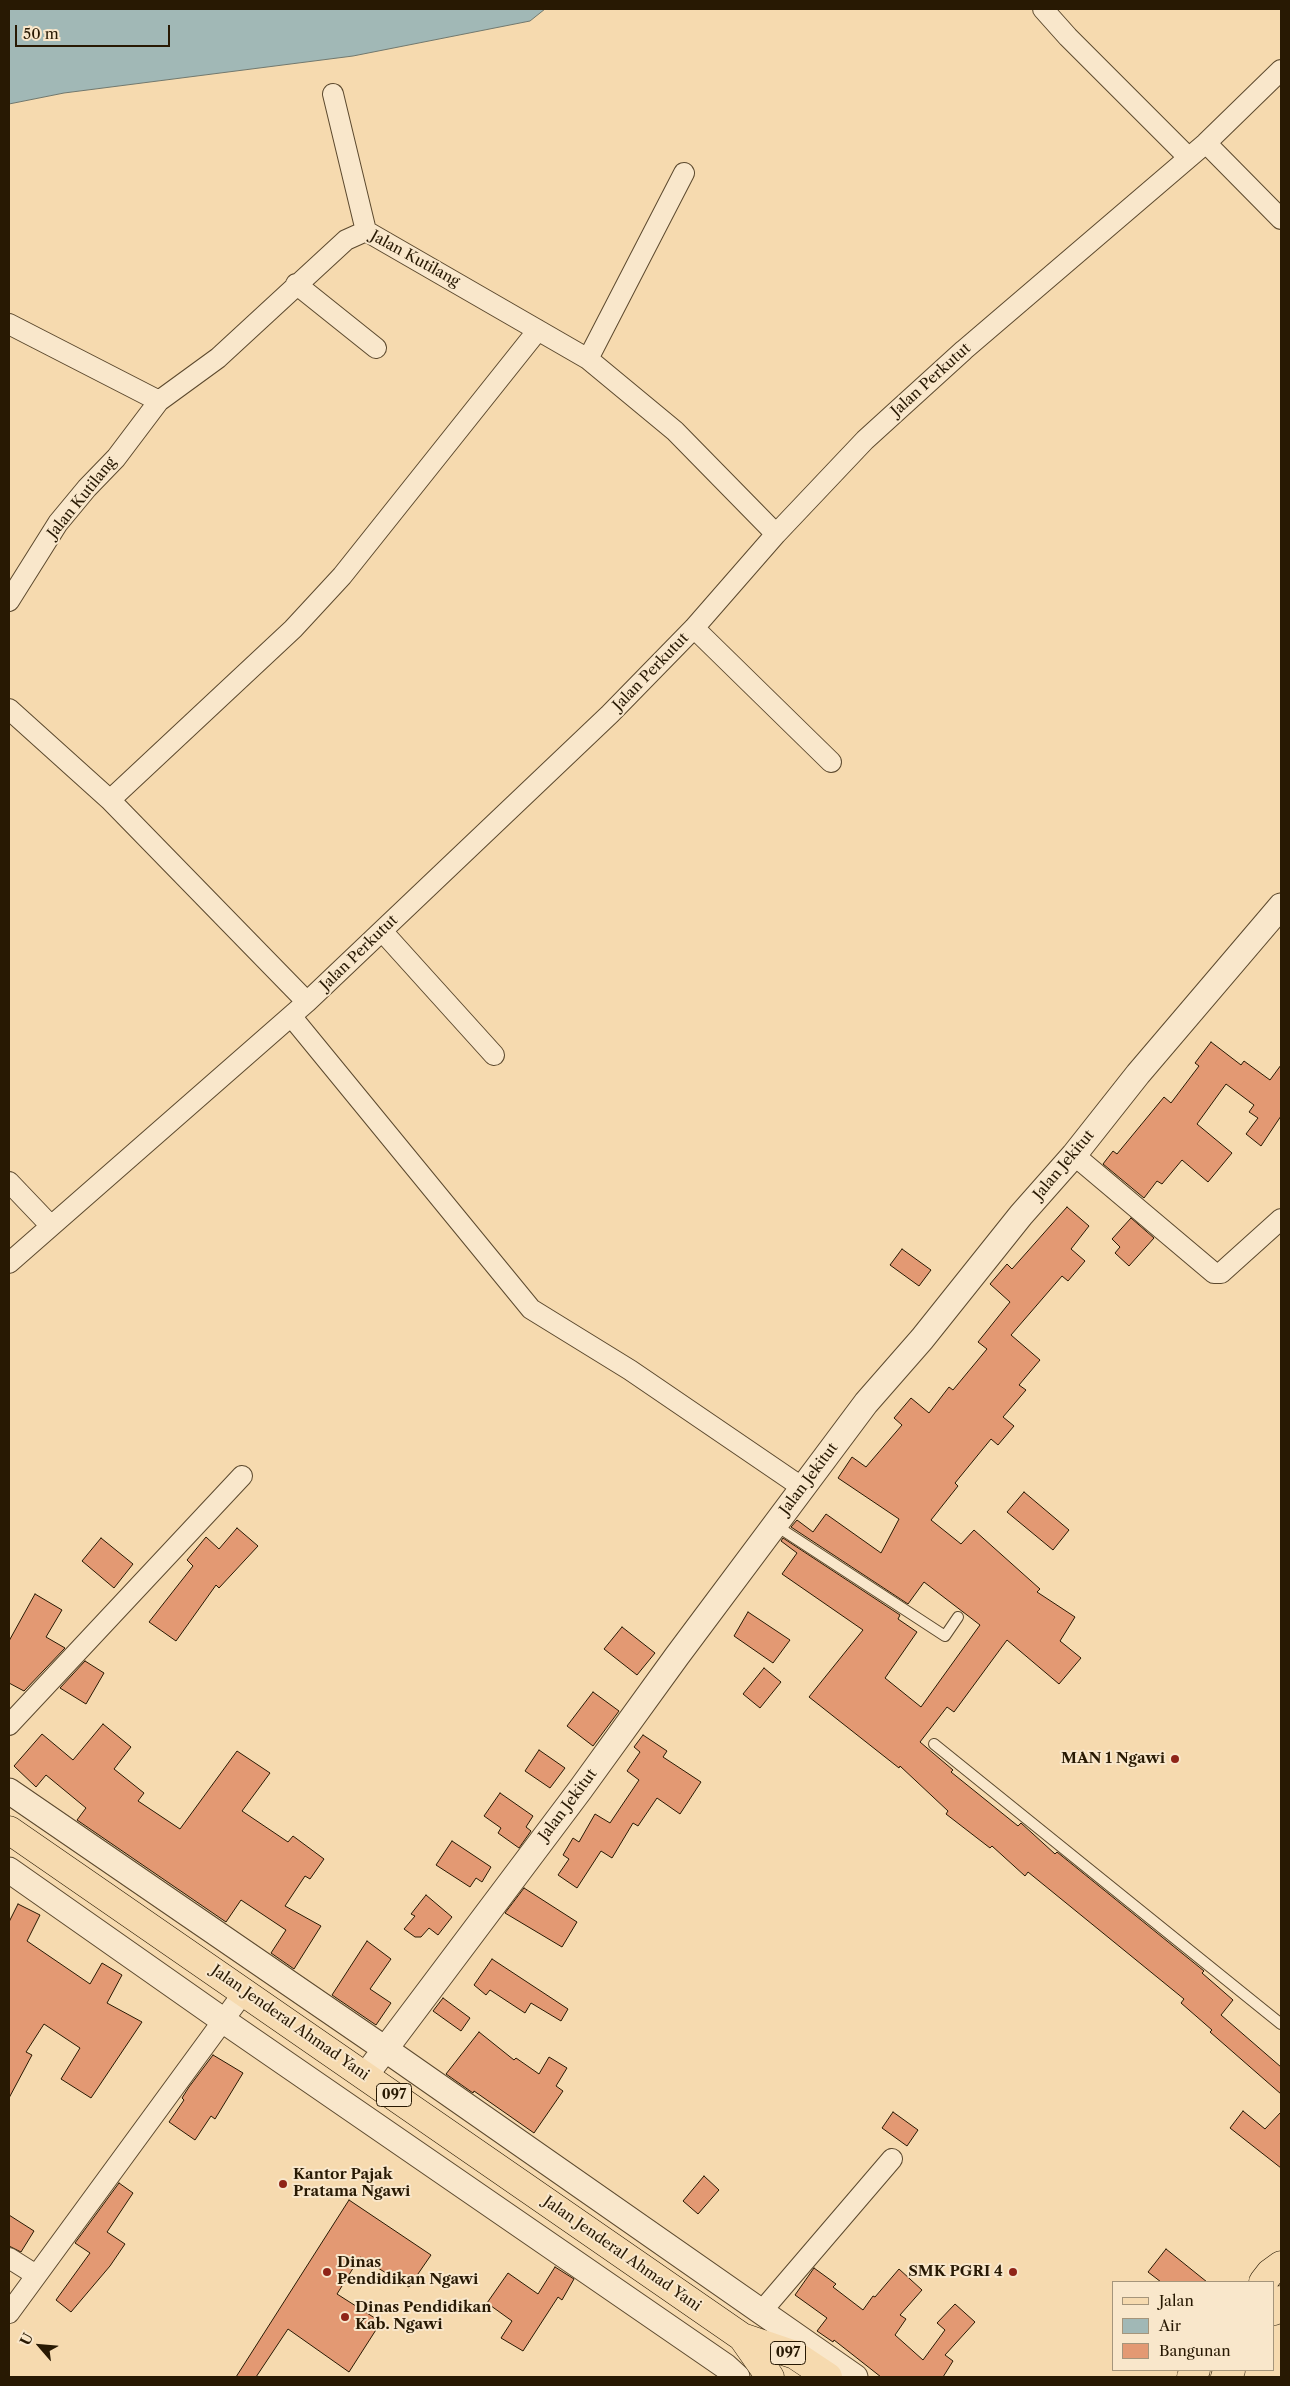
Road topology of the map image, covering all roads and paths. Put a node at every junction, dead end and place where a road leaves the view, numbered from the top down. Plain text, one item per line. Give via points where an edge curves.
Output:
1 (1043, 9) edge
2 (1281, 70) edge
3 (333, 94) dead end
4 (1206, 143) junction
5 (1188, 157) junction
6 (684, 173) dead end
7 (1281, 219) edge
8 (366, 231) junction
9 (296, 284) junction
10 (9, 324) edge
11 (538, 330) junction
12 (376, 348) dead end
13 (588, 359) junction
14 (160, 401) junction
15 (776, 534) junction
16 (9, 601) edge
17 (694, 628) junction
18 (9, 709) edge
19 (831, 762) dead end
20 (110, 800) junction
21 (1281, 906) edge
22 (382, 931) junction
23 (307, 1002) junction
24 (291, 1016) junction
25 (494, 1055) dead end
26 (1074, 1155) junction
27 (9, 1182) edge
28 (1281, 1219) edge
29 (51, 1226) junction
30 (9, 1263) edge
31 (242, 1476) dead end
32 (803, 1488) junction
33 (775, 1525) junction
34 (958, 1618) dead end
35 (9, 1725) edge
36 (934, 1744) dead end
37 (9, 1791) edge
38 (9, 1830) edge
39 (9, 1870) edge
40 (244, 1992) junction
41 (224, 2021) junction
42 (1281, 2024) edge
43 (385, 2049) junction
44 (366, 2076) junction
45 (892, 2159) dead end
46 (9, 2258) edge
47 (1281, 2265) edge
48 (36, 2275) junction
49 (1264, 2281) edge
50 (761, 2312) junction
51 (9, 2313) edge
52 (742, 2338) junction
53 (737, 2377) edge
54 (770, 2377) edge
55 (828, 2377) edge
56 (855, 2377) edge

1 - 5 street
2 - 4 street, Jalan Perkutut
3 - 8 street
4 - 5 street, Jalan Perkutut
4 - 7 street
5 - 15 street, Jalan Perkutut via 893,415
6 - 13 street
8 - 9 street, Jalan Kutilang via 346,240
8 - 11 street, Jalan Kutilang
9 - 12 street
9 - 14 street, Jalan Kutilang via 218,358
10 - 14 street
11 - 13 street, Jalan Kutilang
11 - 20 street via 342,576 293,629
13 - 15 street, Jalan Kutilang via 675,431
14 - 16 street, Jalan Kutilang via 116,458 58,524
15 - 17 street, Jalan Perkutut
17 - 19 street
17 - 22 street, Jalan Perkutut via 610,714
18 - 20 street
20 - 23 street
21 - 26 street, Jalan Jekitut via 1138,1074
22 - 23 street, Jalan Perkutut
22 - 25 street
23 - 24 street, Jalan Perkutut
24 - 29 street, Jalan Perkutut
24 - 32 street via 531,1309 630,1370
26 - 28 street via 1214,1273 1221,1273
26 - 32 street, Jalan Jekitut via 866,1403
27 - 29 street
29 - 30 street, Jalan Perkutut
31 - 35 street
32 - 33 street, Jalan Jekitut
33 - 34 lane via 945,1636
33 - 43 street, Jalan Jekitut
36 - 42 lane
37 - 43 street
38 - 40 main road, Jalan Jenderal Ahmad Yani / 097
39 - 41 street
40 - 41 street
40 - 44 main road, Jalan Jenderal Ahmad Yani / 097
41 - 48 street
41 - 53 street
43 - 44 street, Jalan Jekitut
43 - 50 street
44 - 52 main road, Jalan Jenderal Ahmad Yani / 097
45 - 50 street
46 - 48 street
47 - 49 main road
48 - 51 street
50 - 56 street
52 - 54 main road, Jalan Jenderal Ahmad Yani / 097
52 - 55 main road, Jalan Jenderal Ahmad Yani / 097 via 794,2355

